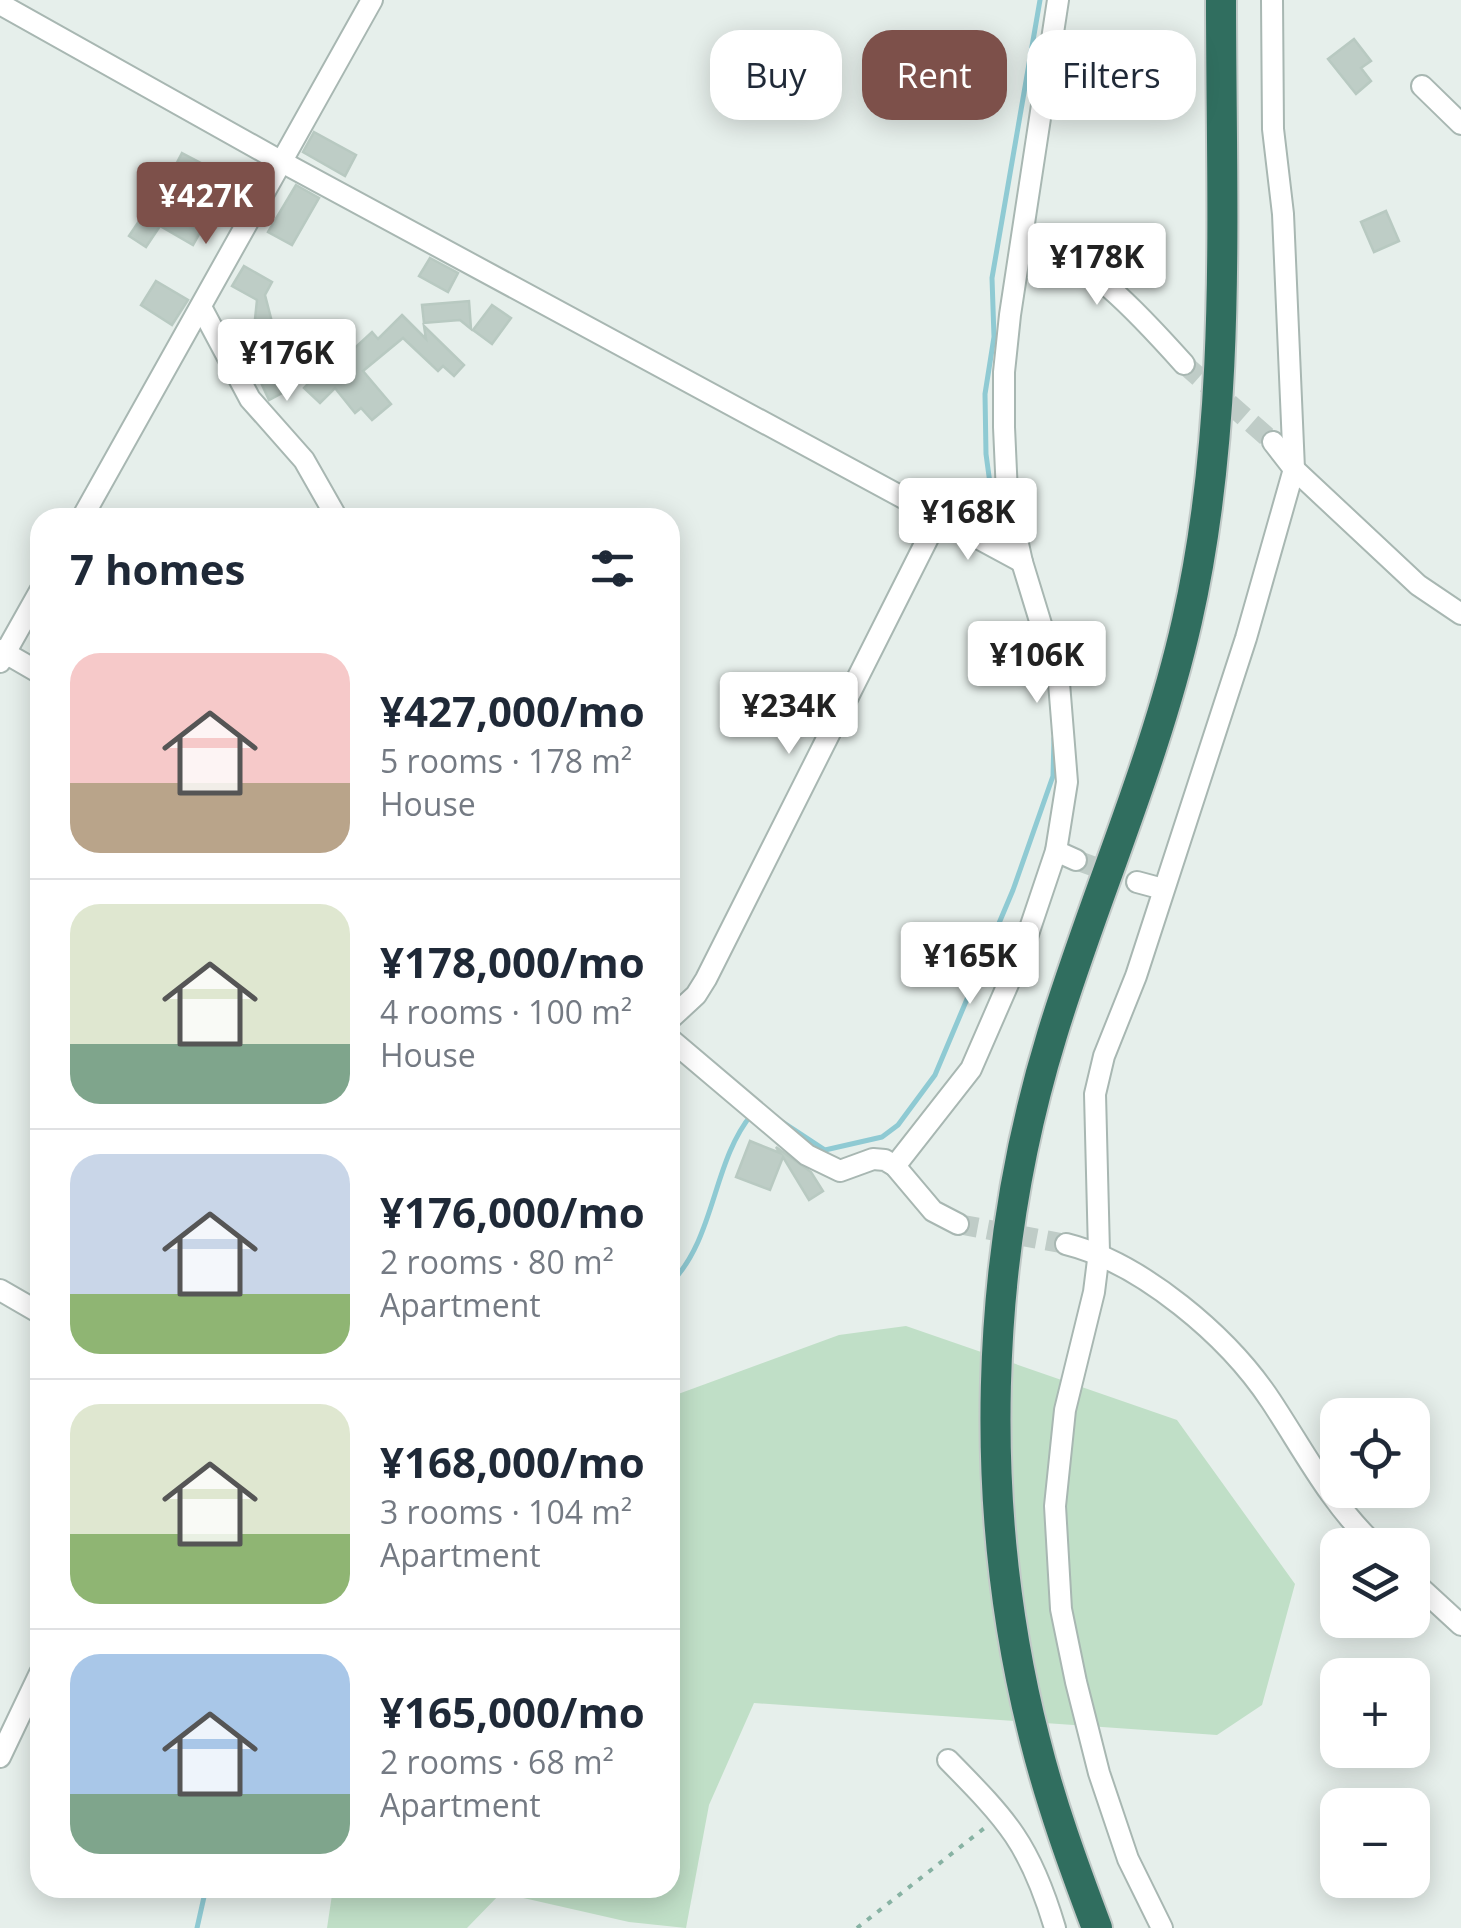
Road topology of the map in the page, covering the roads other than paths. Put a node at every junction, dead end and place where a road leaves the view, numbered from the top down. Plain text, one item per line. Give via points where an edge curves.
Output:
1 (372, 0) edge
2 (1058, 0) edge
3 (1221, 0) edge
4 (1272, 0) edge
5 (0, 4) edge
6 (1422, 86) dead end
7 (1461, 124) edge
8 (282, 162) junction
9 (1024, 231) junction
10 (202, 307) junction
11 (1184, 364) tunnel mouth
12 (1273, 442) tunnel mouth
13 (1294, 470) junction
14 (88, 508) edge
15 (331, 508) edge
16 (937, 520) junction
17 (1022, 562) junction
18 (30, 608) edge
19 (1461, 614) edge
20 (2, 654) edge
21 (30, 668) edge
22 (1056, 851) junction
23 (1076, 860) tunnel mouth
24 (1137, 882) tunnel mouth
25 (1163, 890) junction
26 (680, 1010) edge
27 (680, 1048) edge
28 (895, 1166) junction
29 (958, 1224) tunnel mouth
30 (1066, 1244) tunnel mouth
31 (1099, 1252) junction
32 (0, 1290) edge
33 (30, 1307) edge
34 (1356, 1528) edge
35 (1430, 1597) edge
36 (1461, 1625) edge
37 (30, 1695) edge
38 (1036, 1746) junction
39 (0, 1757) edge
40 (948, 1760) dead end
41 (1054, 1928) edge
42 (1097, 1928) edge
43 (1112, 1928) edge
44 (1162, 1928) edge

1 - 8 street
2 - 9 street
3 - 38 highway via 1218,430 1210,506 1169,687 1041,1074 1006,1256 996,1410 1001,1529
4 - 13 street
5 - 8 street
6 - 7 street
8 - 10 street
8 - 16 street
9 - 11 street via 1094,272
9 - 17 street via 1004,372 1006,494
10 - 14 street
10 - 15 street via 250,398 304,460
12 - 13 street
13 - 19 street via 1418,585
13 - 25 street
16 - 17 street
16 - 26 street via 706,978
17 - 22 street via 1064,714 1067,782
18 - 20 street
20 - 21 street
22 - 23 street
22 - 28 street via 1022,952 971,1068
24 - 25 street
25 - 31 street via 1095,1094
27 - 28 street via 825,1166 840,1171 873,1159
28 - 29 street via 933,1211
30 - 31 street
31 - 34 street via 1169,1298 1240,1361
31 - 44 street via 1064,1410 1054,1506 1060,1608 1099,1773 1128,1859
32 - 33 street
35 - 36 street
37 - 39 street
38 - 42 highway
38 - 43 highway
40 - 41 street via 1002,1814 1041,1883

